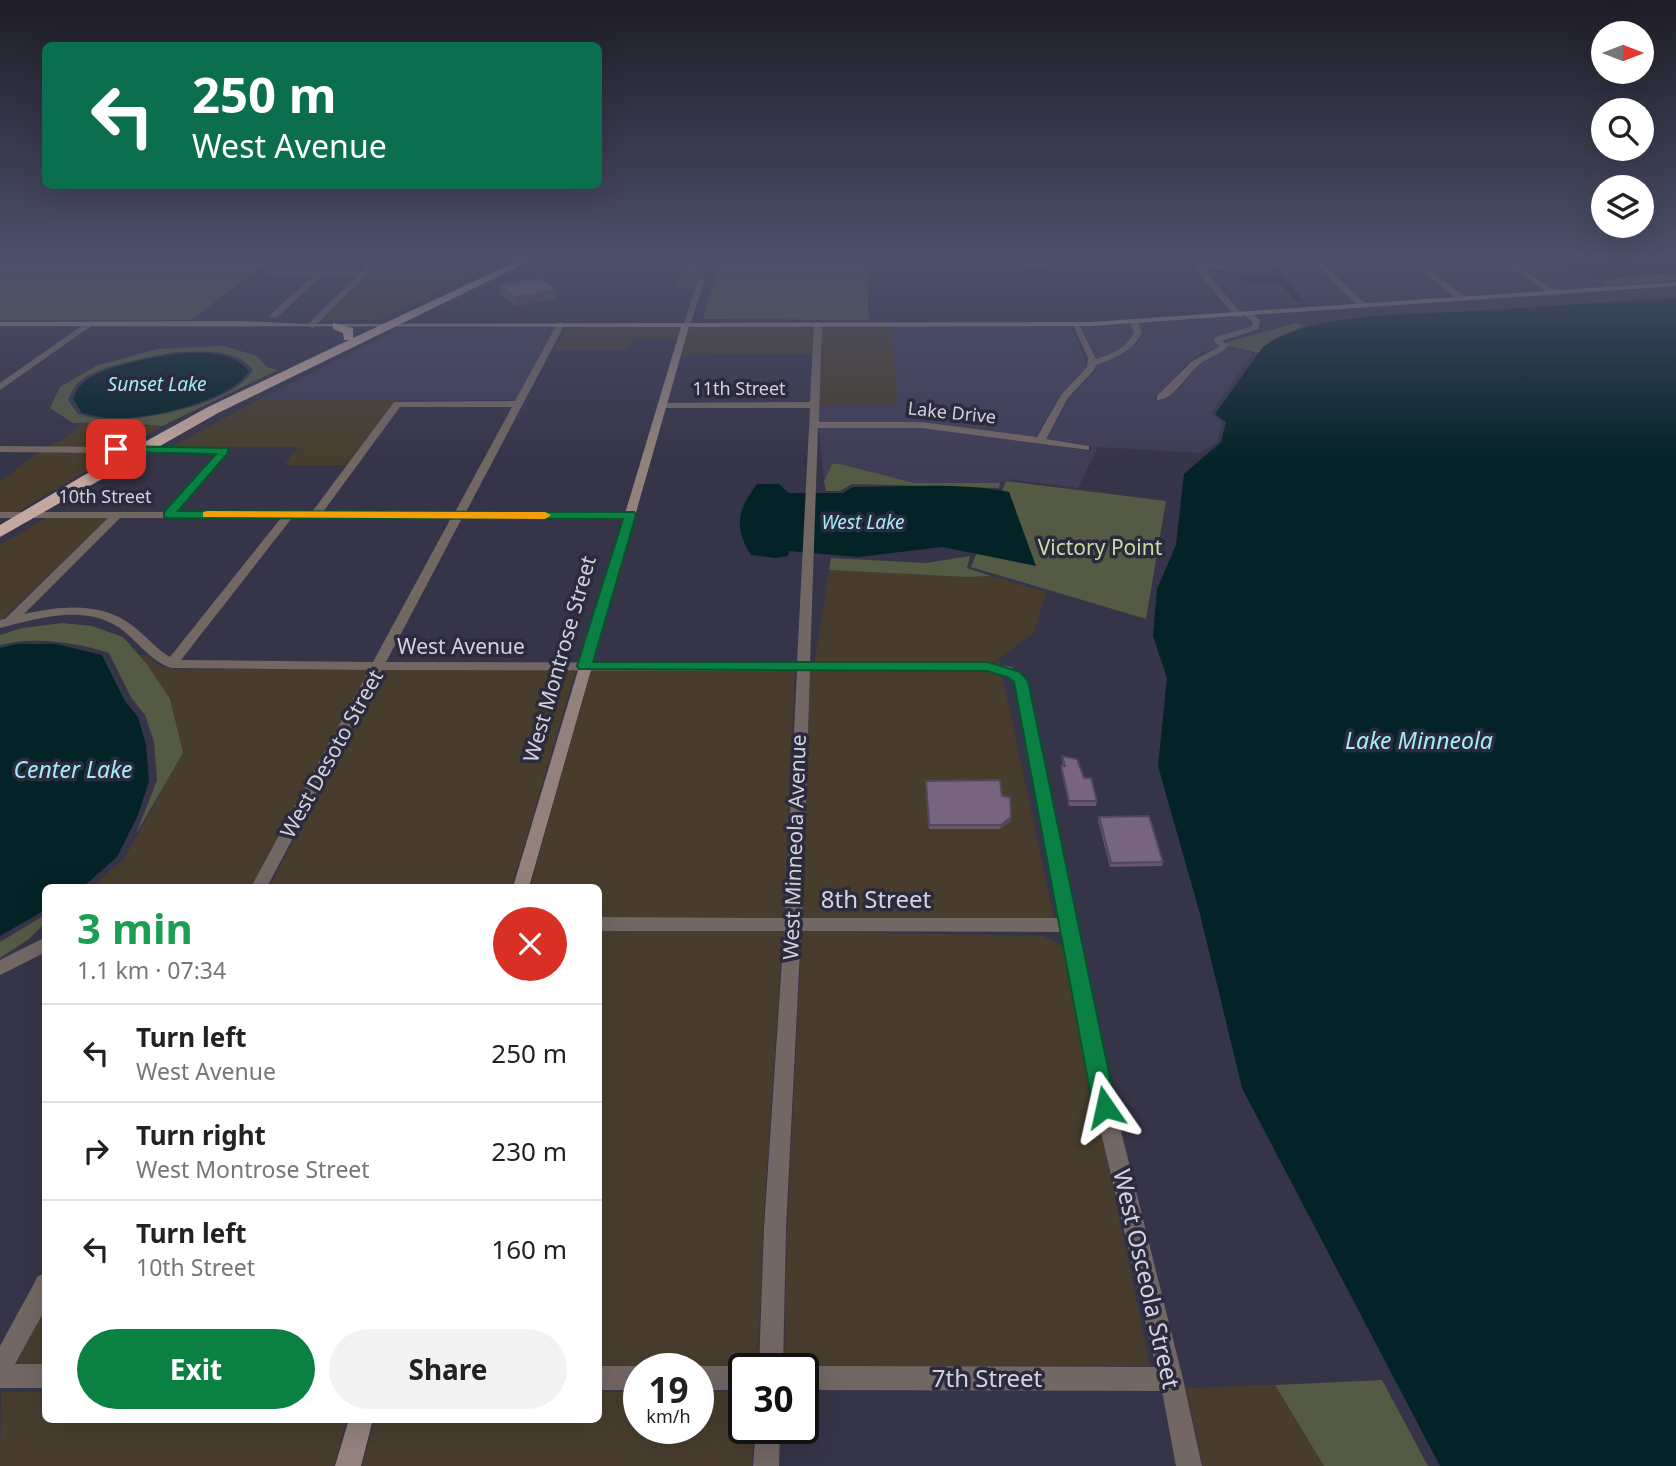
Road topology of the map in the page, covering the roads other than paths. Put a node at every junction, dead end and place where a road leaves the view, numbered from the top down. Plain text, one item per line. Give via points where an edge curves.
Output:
1 (88, 325) edge
2 (330, 325) edge
3 (351, 325) edge
4 (381, 325) edge
5 (382, 325) edge
6 (560, 325) edge
7 (686, 325) edge
8 (818, 325) edge
9 (1075, 325) edge
10 (1135, 325) edge
11 (1256, 325) edge
12 (337, 326) junction
13 (348, 337) junction
14 (1092, 363) junction
15 (278, 377) junction
16 (0, 387) edge
17 (1160, 398) dead end
18 (519, 404) junction
19 (662, 405) junction
20 (815, 405) junction
21 (814, 425) junction
22 (1040, 440) junction
23 (141, 449) junction
24 (1086, 449) dead end
25 (0, 450) edge
26 (0, 515) edge
27 (29, 515) junction
28 (117, 515) junction
29 (168, 515) junction
30 (289, 515) junction
31 (315, 515) junction
32 (460, 515) junction
33 (630, 515) junction
34 (0, 532) edge
35 (4, 623) edge
36 (171, 664) junction
37 (380, 666) junction
38 (584, 666) junction
39 (803, 666) junction
40 (1021, 681) joint
41 (261, 884) edge
42 (522, 884) edge
43 (602, 924) edge
44 (793, 925) junction
45 (1070, 925) junction
46 (42, 946) edge
47 (0, 968) edge
48 (42, 1291) edge
49 (771, 1353) edge
50 (0, 1369) edge
51 (0, 1376) edge
52 (42, 1376) edge
53 (602, 1378) edge
54 (623, 1378) edge
55 (819, 1378) edge
56 (1171, 1379) junction
57 (360, 1423) edge
58 (767, 1444) edge
59 (348, 1466) edge
60 (766, 1466) edge
61 (1189, 1466) edge

1 - 16 street
2 - 12 main road
3 - 12 main road
4 - 13 highway
5 - 15 highway
6 - 18 street, West Desoto Street
7 - 19 main road, West Montrose Street
8 - 20 street, West Minneola Avenue
9 - 14 street
10 - 14 street via 1138,333 1133,342
11 - 17 street via 1219,339 1223,348 1188,368 1177,386
12 - 13 highway via 349,331
13 - 15 highway
14 - 22 street via 1064,397
15 - 23 highway
18 - 31 street via 397,404
18 - 32 street, West Desoto Street
19 - 20 street, 11th Street
19 - 33 main road, West Montrose Street
20 - 21 street, West Minneola Avenue
21 - 22 street, Lake Drive via 921,425
21 - 39 street, West Minneola Avenue
22 - 24 street, Lake Drive
23 - 25 street
23 - 27 highway
23 - 29 street via 225,451
26 - 27 street, 10th Street
27 - 28 street, 10th Street
27 - 34 highway
28 - 29 street, 10th Street
28 - 35 street
29 - 30 street, 10th Street
30 - 31 street, 10th Street
30 - 36 street
31 - 32 street, 10th Street
32 - 33 street, 10th Street
32 - 37 street, West Desoto Street
33 - 38 main road, West Montrose Street
35 - 36 street via 65,611 102,614
36 - 37 street, West Avenue
37 - 38 street, West Avenue
37 - 41 street, West Desoto Street
38 - 39 street, West Avenue
38 - 42 main road, West Montrose Street
39 - 40 street, West Avenue via 988,667 1006,670
39 - 44 street, West Minneola Avenue
40 - 45 street, West Osceola Street
43 - 44 street, 8th Street
44 - 45 street, 8th Street
44 - 49 street, West Minneola Avenue
45 - 56 street, West Osceola Street via 1105,1107
46 - 47 street
48 - 50 street
51 - 52 street
53 - 54 street
55 - 56 street, 7th Street
56 - 61 street, West Osceola Street
57 - 59 main road
58 - 60 street

